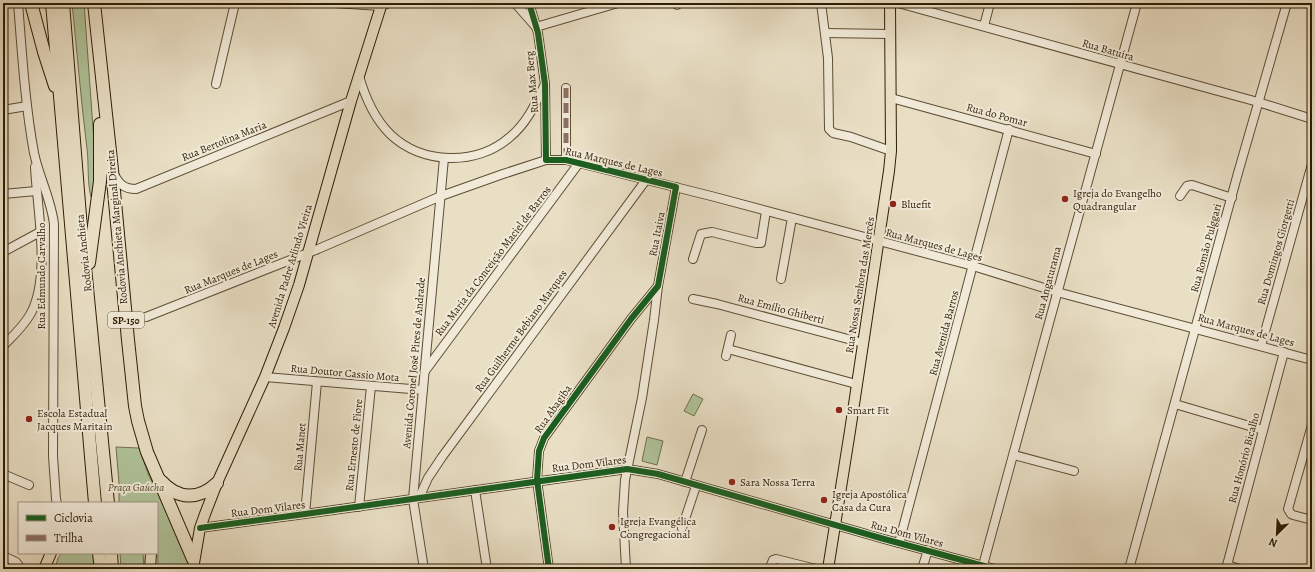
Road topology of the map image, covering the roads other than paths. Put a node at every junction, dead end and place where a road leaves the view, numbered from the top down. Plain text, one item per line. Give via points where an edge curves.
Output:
1 (18, 3) edge
2 (31, 3) edge
3 (52, 3) edge
4 (63, 3) edge
5 (94, 3) edge
6 (235, 3) edge
7 (334, 3) edge
8 (515, 3) edge
9 (529, 3) edge
10 (618, 3) edge
11 (821, 3) edge
12 (890, 3) edge
13 (898, 3) edge
14 (990, 3) edge
15 (1138, 3) edge
16 (1286, 3) edge
17 (384, 4) edge
18 (984, 26) junction
19 (536, 27) junction
20 (825, 33) junction
21 (890, 34) junction
22 (1120, 65) junction
23 (101, 70) junction
24 (359, 76) junction
25 (216, 84) dead end
26 (544, 84) junction
27 (566, 88) dead end
28 (891, 98) junction
29 (351, 101) junction
30 (61, 102) junction
31 (1258, 102) junction
32 (27, 106) junction
33 (3, 110) edge
34 (1312, 119) edge
35 (1009, 129) junction
36 (891, 151) junction
37 (34, 154) junction
38 (1096, 154) junction
39 (444, 158) junction
40 (546, 160) junction
41 (566, 160) junction
42 (579, 163) junction
43 (1312, 164) edge
44 (112, 170) junction
45 (646, 180) junction
46 (676, 187) junction
47 (36, 191) junction
48 (3, 194) edge
49 (441, 196) junction
50 (1180, 196) dead end
51 (1232, 198) junction
52 (766, 211) junction
53 (792, 218) junction
54 (40, 232) junction
55 (879, 241) junction
56 (3, 252) edge
57 (308, 253) junction
58 (693, 259) dead end
59 (973, 266) junction
60 (87, 278) junction
61 (781, 280) dead end
62 (658, 286) junction
63 (1057, 292) junction
64 (693, 299) dead end
65 (146, 317) dead end
66 (1196, 328) junction
67 (731, 335) dead end
68 (863, 342) junction
69 (3, 346) edge
70 (1261, 346) junction
71 (1284, 352) junction
72 (1308, 358) edge
73 (424, 371) junction
74 (265, 377) junction
75 (317, 382) junction
76 (856, 384) junction
77 (370, 386) junction
78 (423, 390) junction
79 (1175, 404) junction
80 (1312, 425) edge
81 (702, 430) dead end
82 (1263, 430) junction
83 (1014, 455) junction
84 (53, 456) junction
85 (627, 469) junction
86 (1074, 471) dead end
87 (3, 474) edge
88 (158, 478) junction
89 (537, 480) junction
90 (685, 482) junction
91 (217, 483) junction
92 (29, 485) dead end
93 (696, 486) junction
94 (475, 490) junction
95 (107, 498) edge
96 (416, 498) junction
97 (95, 499) edge
98 (50, 502) edge
99 (57, 502) edge
100 (358, 507) junction
101 (305, 514) junction
102 (1312, 520) edge
103 (835, 524) junction
104 (200, 528) junction
105 (682, 528) dead end
106 (899, 543) junction
107 (928, 550) junction
108 (47, 554) edge
109 (50, 554) edge
110 (99, 554) edge
111 (111, 554) edge
112 (151, 554) edge
113 (3, 556) edge
114 (193, 564) edge
115 (771, 566) dead end
116 (44, 567) edge
117 (982, 567) edge
118 (1227, 567) edge
119 (18, 568) edge
120 (101, 569) edge
121 (112, 569) edge
122 (150, 569) edge
123 (424, 569) edge
124 (487, 569) edge
125 (549, 569) edge
126 (626, 569) edge
127 (816, 569) edge
128 (828, 569) edge
129 (922, 569) edge
130 (995, 569) edge
131 (1129, 569) edge
132 (1240, 569) edge

1 - 32 street, Rua Edmundo Carvalho
2 - 30 highway
3 - 30 highway, Rodovia Anchieta
4 - 60 highway, Rodovia Anchieta
5 - 23 highway, Rodovia Anchieta Marginal Direita / SP-150
6 - 25 street
7 - 17 street
8 - 19 street
9 - 19 street, Rua Max Berg
10 - 19 street
11 - 20 street
12 - 21 main road, Rua Nossa Senhora das Mercês
13 - 18 street, Rua Batuíra
14 - 18 street
15 - 22 street, Rua Angaturama
16 - 31 street, Rua Romão Pulggari
17 - 24 main road, Avenida Padre Arlindo Vieira
18 - 22 street, Rua Batuíra
19 - 26 street, Rua Max Berg
20 - 21 street
20 - 36 street via 828,58 828,129 833,133
21 - 28 main road, Rua Nossa Senhora das Mercês
22 - 31 street, Rua Batuíra
22 - 38 street, Rua Angaturama
23 - 44 highway, Rodovia Anchieta Marginal Direita / SP-150
23 - 60 highway via 100,181
24 - 29 main road, Avenida Padre Arlindo Vieira
24 - 39 street via 368,101 378,119 391,134 406,146
26 - 39 street via 527,119 510,138 481,154
26 - 40 street, Rua Max Berg
27 - 41 street
28 - 35 street, Rua do Pomar
28 - 36 main road, Rua Nossa Senhora das Mercês
29 - 44 street, Rua Bertolina Maria via 136,189 125,188
29 - 57 main road, Avenida Padre Arlindo Vieira
30 - 97 highway, Rodovia Anchieta
31 - 34 street, Rua Batuíra
31 - 51 street, Rua Romão Pulggari
32 - 33 street
32 - 37 street, Rua Edmundo Carvalho
35 - 38 street, Rua do Pomar
35 - 59 street, Rua Avenida Barros
36 - 55 main road, Rua Nossa Senhora das Mercês
37 - 47 street
37 - 84 street, Rua Edmundo Carvalho via 54,224
38 - 63 street, Rua Angaturama
39 - 49 street, Avenida Coronel José Pires de Andrade
40 - 41 street, Rua Marques de Lages
40 - 49 street, Rua Marques de Lages
41 - 42 street, Rua Marques de Lages
42 - 45 street, Rua Marques de Lages
42 - 73 street, Rua Maria da Conceição Maciel de Barros
43 - 70 street, Rua Domingos Giorgetti
44 - 88 highway, Rodovia Anchieta Marginal Direita / SP-150 via 135,406 147,452
45 - 46 street, Rua Marques de Lages
45 - 96 street, Rua Guilherme Bebiano Marques via 442,457
46 - 52 street, Rua Marques de Lages
46 - 62 street, Rua Itaiva
47 - 48 street
47 - 54 street
49 - 57 street, Rua Marques de Lages
49 - 73 street, Avenida Coronel José Pires de Andrade
50 - 51 street via 1189,185
51 - 66 street, Rua Romão Pulggari
52 - 53 street, Rua Marques de Lages
52 - 58 street via 760,243 712,232 701,234
53 - 55 street, Rua Marques de Lages
53 - 61 street
54 - 56 street
54 - 69 street via 41,276 37,299 22,326
55 - 59 street, Rua Marques de Lages
55 - 68 main road, Rua Nossa Senhora das Mercês
57 - 65 street, Rua Marques de Lages
57 - 74 main road, Avenida Padre Arlindo Vieira
59 - 63 street, Rua Marques de Lages
59 - 106 street, Rua Avenida Barros
60 - 95 highway, Rodovia Anchieta
62 - 85 street, Rua Itaiva via 643,390
62 - 89 street, Rua Abagiba via 544,438 539,451
63 - 66 street, Rua Marques de Lages
63 - 83 street, Rua Angaturama
64 - 68 street, Rua Emílio Ghiberti
66 - 70 street, Rua Marques de Lages
66 - 79 street, Rua Romão Pulggari
67 - 76 street via 727,353
68 - 76 main road, Rua Nossa Senhora das Mercês
70 - 71 street, Rua Marques de Lages
71 - 72 street, Rua Marques de Lages
71 - 82 street, Rua Honório Bicalho
73 - 78 street, Avenida Coronel José Pires de Andrade
74 - 75 street, Rua Doutor Cassio Mota
74 - 91 main road, Avenida Padre Arlindo Vieira
75 - 77 street, Rua Doutor Cassio Mota
75 - 101 street, Rua Manet
76 - 103 main road, Rua Nossa Senhora das Mercês
77 - 78 street, Rua Doutor Cassio Mota
77 - 100 street, Rua Ernesto de Fiore
78 - 96 street, Avenida Coronel José Pires de Andrade
79 - 82 street
79 - 131 street, Rua Romão Pulggari
80 - 102 street via 1288,509 1293,515
81 - 90 street
82 - 118 street, Rua Honório Bicalho
83 - 86 street
83 - 117 street, Rua Angaturama
84 - 98 street, Rua Edmundo Carvalho
84 - 99 street, Rua Edmundo Carvalho
85 - 89 street, Rua Dom Vilares
85 - 90 street, Rua Dom Vilares
85 - 126 street, Rua Itaiva via 623,492
87 - 92 street
88 - 91 highway via 174,492 190,496 205,492
88 - 114 highway, Rodovia Anchieta Marginal Direita / SP-150
89 - 94 street, Rua Dom Vilares
89 - 125 street, Rua Abagiba
90 - 93 street, Rua Dom Vilares
91 - 104 main road, Avenida Padre Arlindo Vieira
93 - 103 street, Rua Dom Vilares
93 - 105 street
94 - 96 street, Rua Dom Vilares
94 - 124 street
96 - 100 street, Rua Dom Vilares
96 - 123 street, Avenida Coronel José Pires de Andrade
100 - 101 street, Rua Dom Vilares
101 - 104 street, Rua Dom Vilares
103 - 106 street, Rua Dom Vilares
103 - 128 main road, Rua Nossa Senhora das Mercês
104 - 114 main road, Avenida Padre Arlindo Vieira
106 - 107 street, Rua Dom Vilares
107 - 117 street, Rua Dom Vilares
107 - 129 street
108 - 116 street
109 - 116 main road
110 - 120 highway
111 - 121 highway
112 - 122 main road
113 - 119 street via 16,562
115 - 127 street via 776,559
117 - 130 street, Rua Dom Vilares
118 - 132 street

